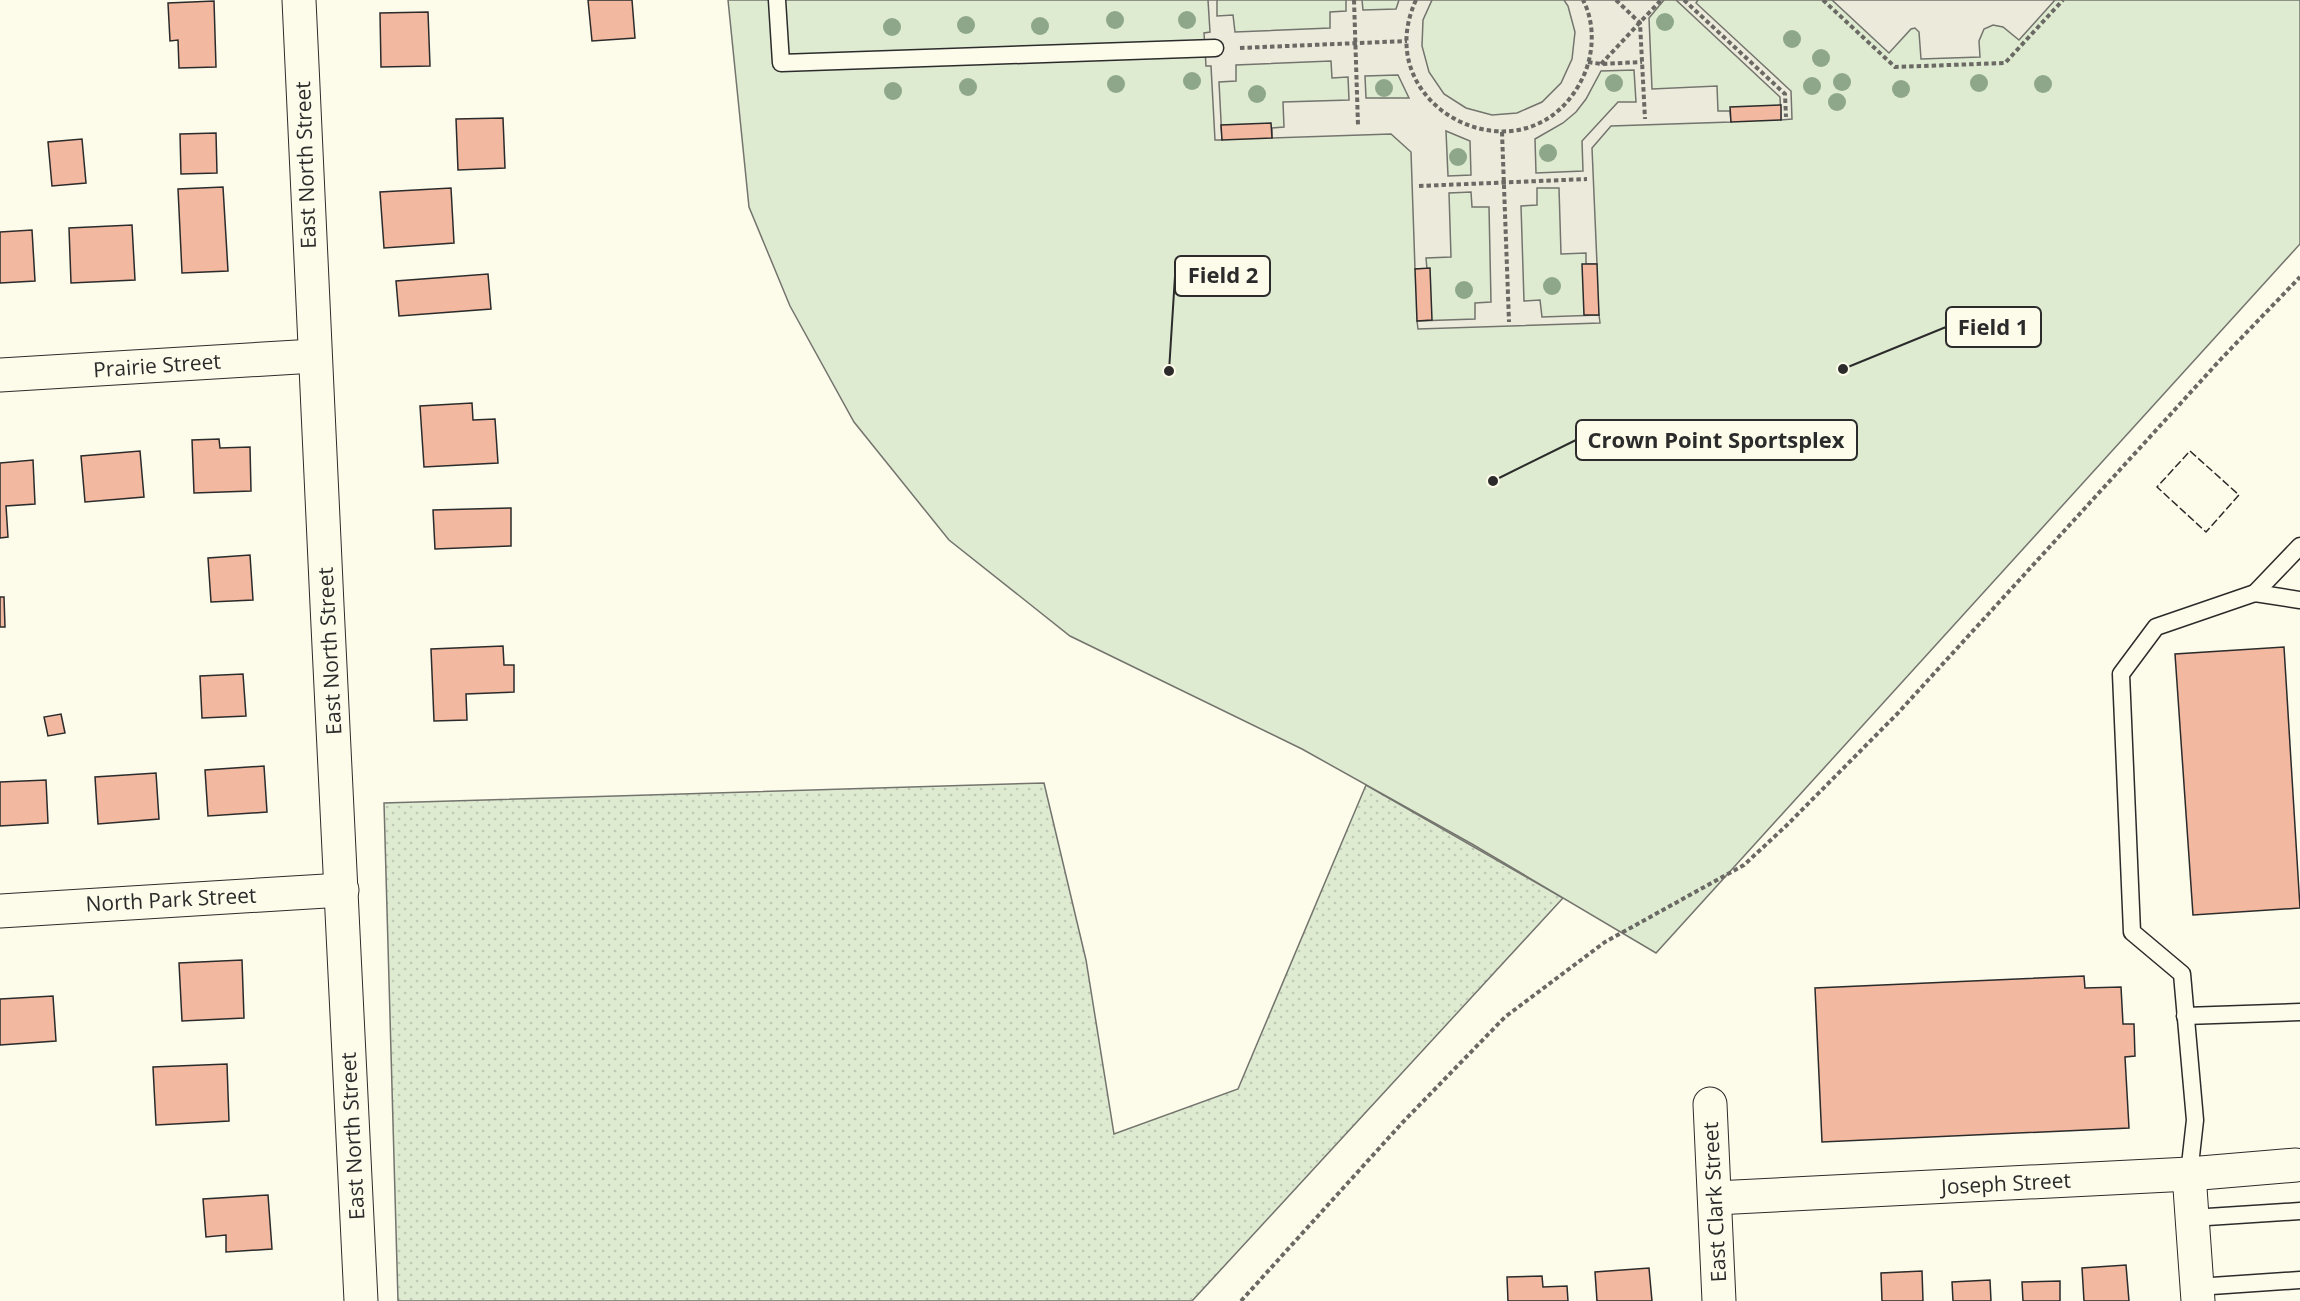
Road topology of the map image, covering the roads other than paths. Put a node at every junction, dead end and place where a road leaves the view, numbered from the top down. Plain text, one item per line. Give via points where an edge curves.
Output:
1 (299, 0) edge
2 (777, 0) edge
3 (1215, 48) road end
4 (314, 356) junction
5 (0, 375) edge
6 (2300, 546) edge
7 (2255, 593) junction
8 (2300, 600) edge
9 (342, 890) junction
10 (0, 910) edge
11 (2300, 1012) edge
12 (2186, 1016) junction
13 (1710, 1104) dead end
14 (2296, 1165) dead end
15 (2189, 1174) junction
16 (1715, 1198) junction
17 (2300, 1211) edge
18 (2192, 1218) junction
19 (2300, 1280) edge
20 (2197, 1294) edge
21 (361, 1301) edge
22 (1719, 1301) edge

1 - 4 street, East North Street
2 - 3 lane via 781,63
4 - 5 street, Prairie Street
4 - 9 street, East North Street
6 - 7 lane
7 - 8 lane
7 - 12 lane via 2156,627 2121,674 2132,932 2182,974
9 - 10 street, North Park Street
9 - 21 street, East North Street
11 - 12 lane
12 - 15 lane via 2194,1120
13 - 16 street, East Clark Street
14 - 15 street, Joseph Street
15 - 16 street, Joseph Street
15 - 18 street
16 - 22 street, East Clark Street
17 - 18 lane
18 - 20 street
19 - 20 lane

